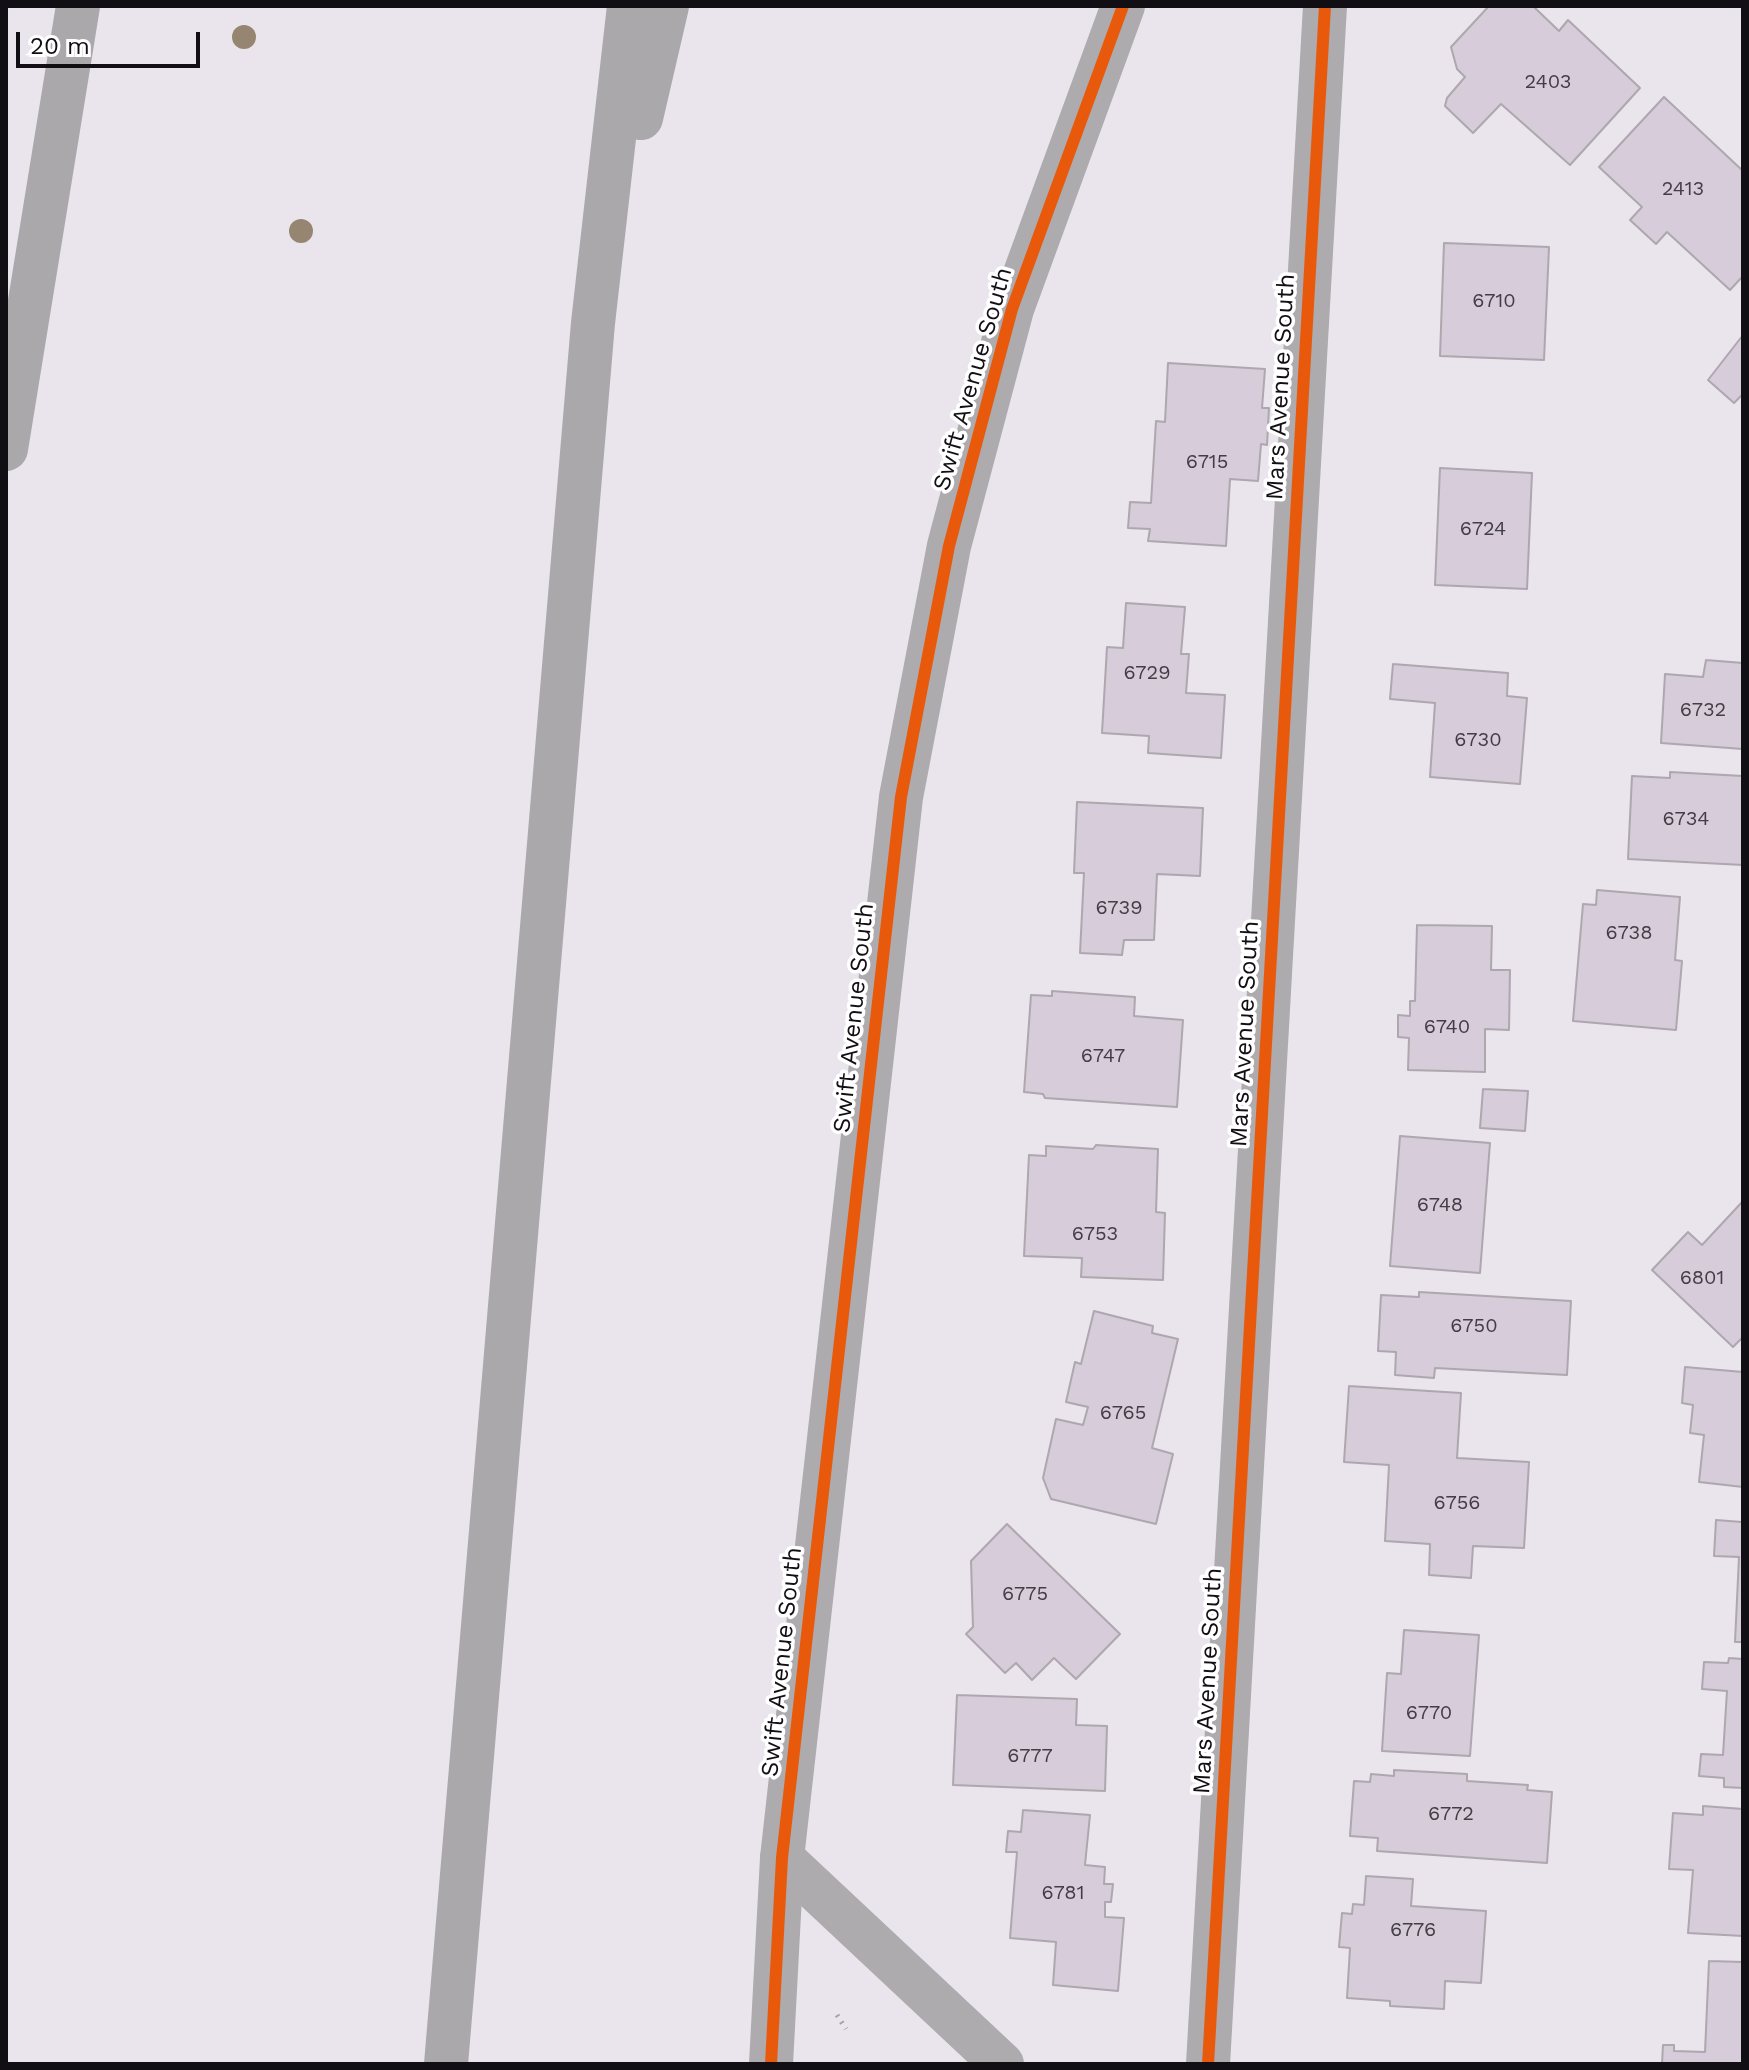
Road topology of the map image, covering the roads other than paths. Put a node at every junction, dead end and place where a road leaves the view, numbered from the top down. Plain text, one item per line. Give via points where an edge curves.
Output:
1 (78, 6) edge
2 (629, 6) edge
3 (667, 6) edge
4 (1123, 6) edge
5 (1325, 6) edge
6 (593, 323) junction
7 (6, 449) edge
8 (782, 1858) junction
9 (446, 2064) edge
10 (771, 2064) edge
11 (1002, 2064) edge
12 (1208, 2064) edge

1 - 7 highway
2 - 6 highway
3 - 6 highway
4 - 8 street, Swift Avenue South via 1012,309 949,546 925,662 901,797
5 - 12 street, Mars Avenue South
6 - 9 highway
8 - 10 street, Swift Avenue South
8 - 11 street

